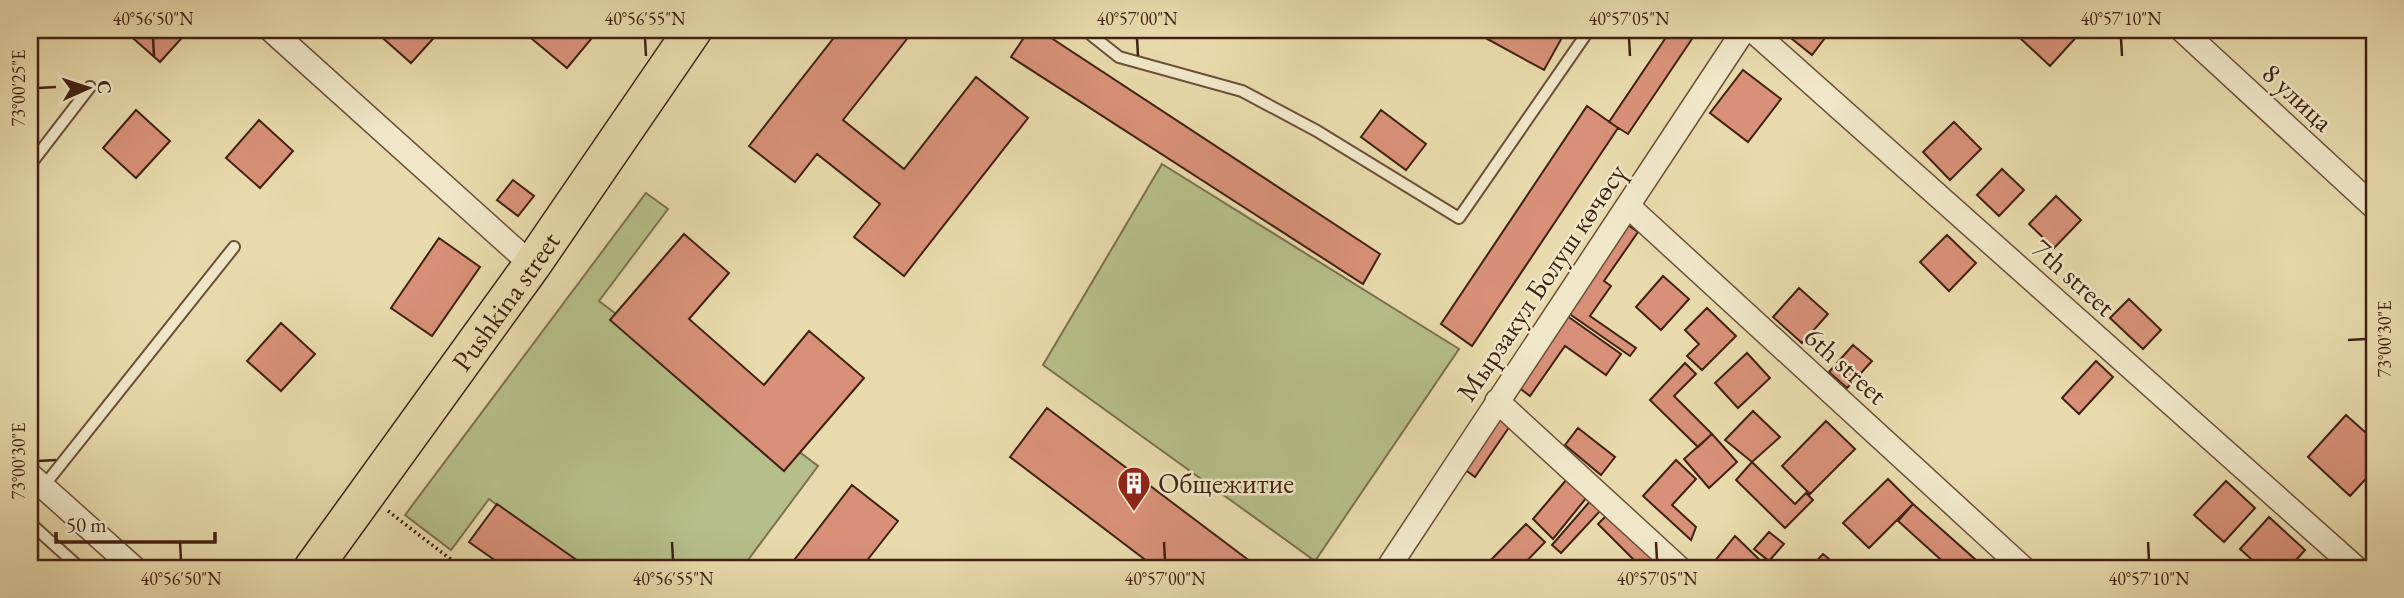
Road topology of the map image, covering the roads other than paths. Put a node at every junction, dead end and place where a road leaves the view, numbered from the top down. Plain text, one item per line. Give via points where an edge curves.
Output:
1 (271, 30) edge
2 (693, 30) edge
3 (1086, 30) edge
4 (1589, 30) edge
5 (1744, 30) edge
6 (1752, 30) edge
7 (2182, 30) edge
8 (90, 87) dead end
9 (30, 165) edge
10 (1628, 206) junction
11 (2374, 207) edge
12 (234, 247) dead end
13 (532, 265) junction
14 (1497, 401) junction
15 (36, 481) edge
16 (30, 523) edge
17 (79, 568) edge
18 (134, 568) edge
19 (313, 568) edge
20 (1388, 568) edge
21 (1679, 568) edge
22 (2023, 568) edge
23 (2356, 568) edge

1 - 13 street
2 - 13 highway, Pushkina street
3 - 4 lane via 1119,57 1242,91 1460,218
5 - 10 street, Мырзакул Болуш көчөсү
6 - 23 street, 7th street
7 - 11 street, 8 улица
8 - 9 lane
10 - 14 street, Мырзакул Болуш көчөсү
10 - 22 street, 6th street
12 - 15 lane
13 - 19 highway, Pushkina street
14 - 20 street, Мырзакул Болуш көчөсү
14 - 21 street
15 - 18 street
16 - 17 lane

